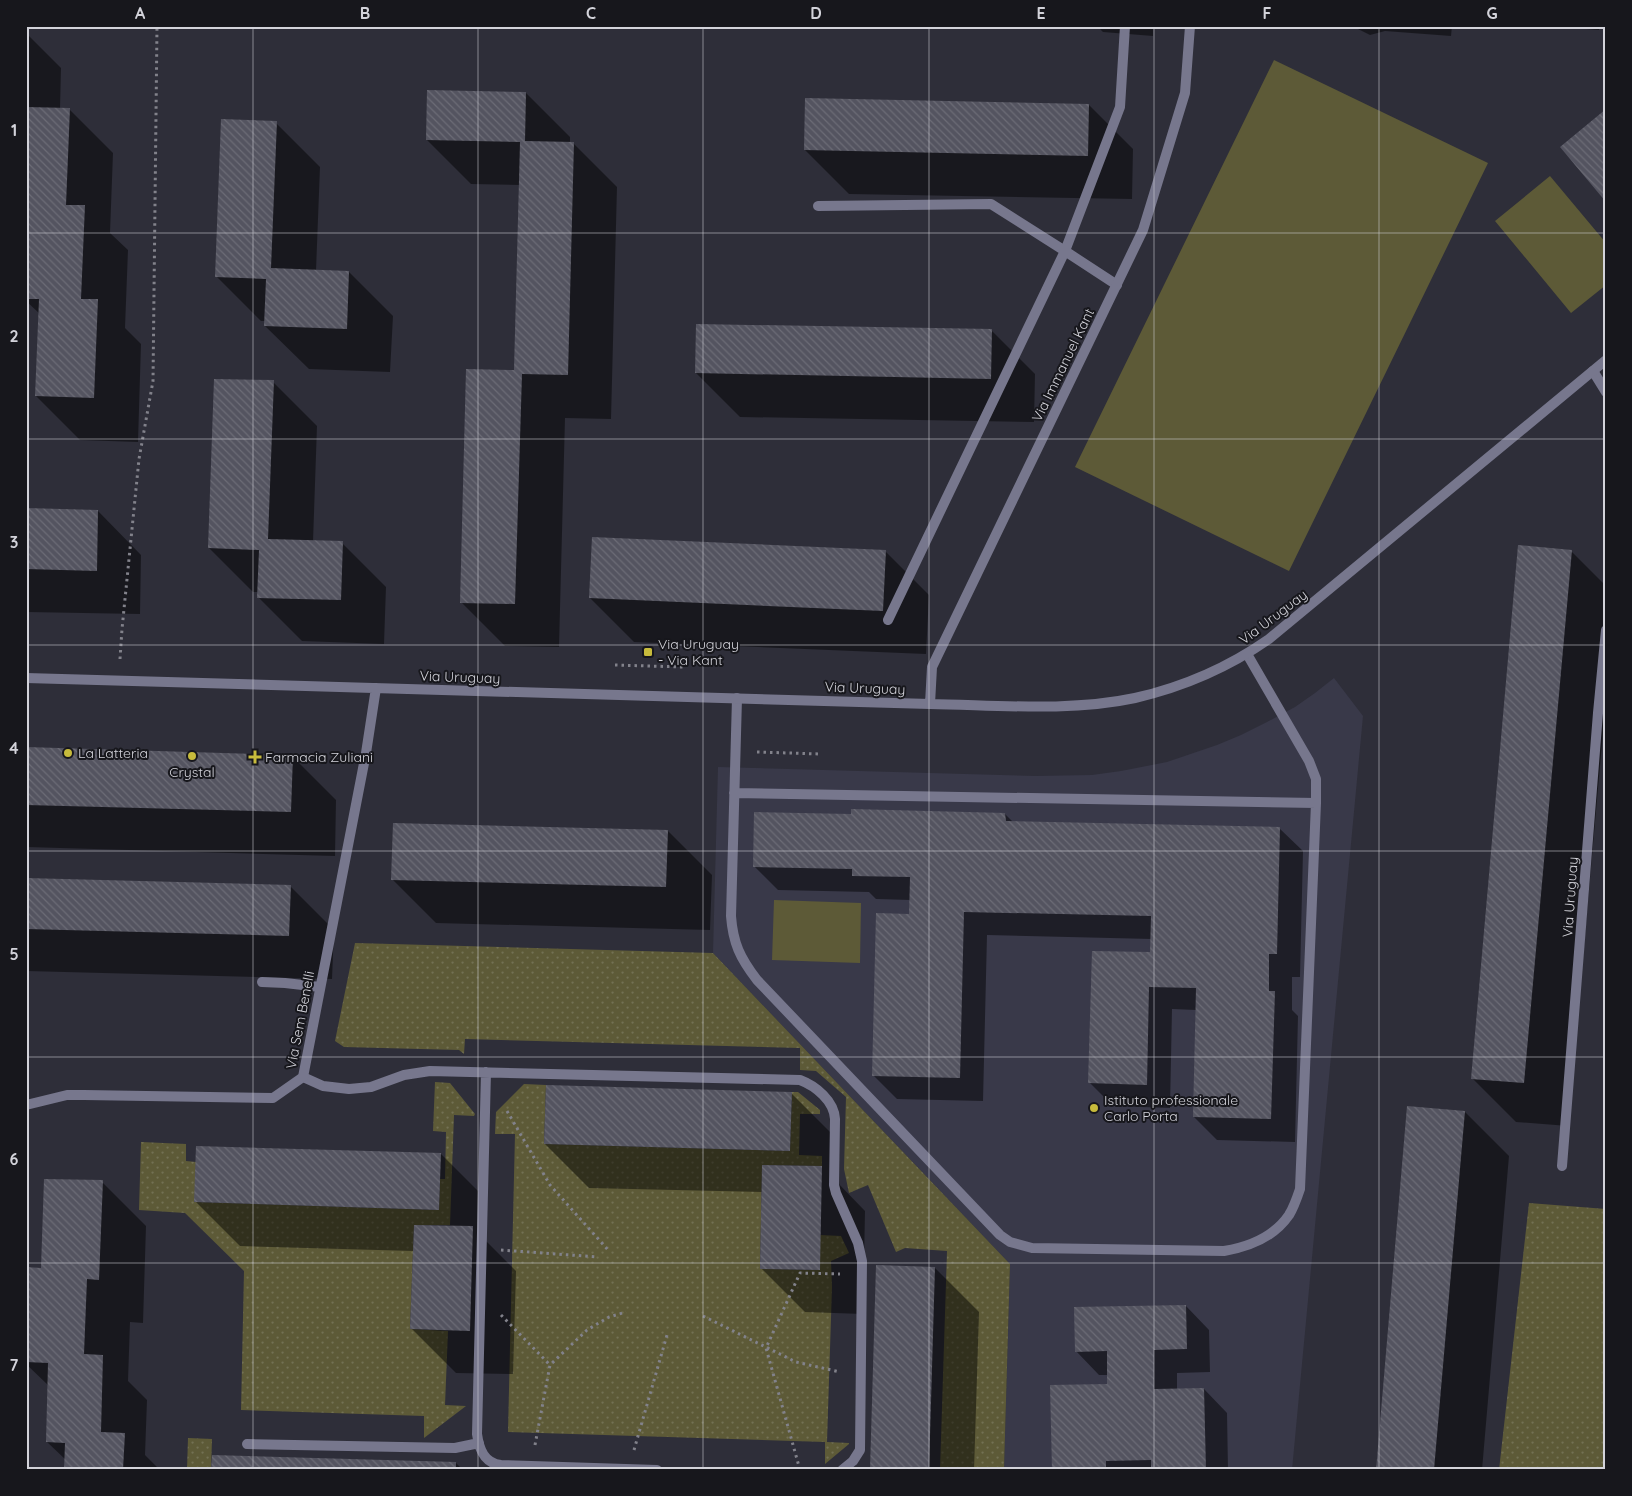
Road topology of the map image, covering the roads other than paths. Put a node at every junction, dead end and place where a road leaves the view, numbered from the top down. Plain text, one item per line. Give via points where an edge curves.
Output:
1 (1125, 26) edge
2 (1190, 26) edge
3 (818, 206) dead end
4 (1065, 251) junction
5 (1117, 285) junction
6 (1606, 360) edge
7 (1593, 371) junction
8 (1606, 392) edge
9 (888, 620) dead end
10 (1606, 630) edge
11 (1247, 654) junction
12 (26, 678) edge
13 (376, 688) junction
14 (737, 698) junction
15 (930, 704) junction
16 (1602, 714) edge
17 (734, 793) junction
18 (1316, 803) junction
19 (262, 982) dead end
20 (320, 987) junction
21 (486, 1072) junction
22 (303, 1077) junction
23 (26, 1105) edge
24 (1562, 1166) dead end
25 (479, 1443) junction
26 (247, 1444) dead end
27 (628, 1469) edge
28 (657, 1470) edge
29 (842, 1470) edge

1 - 4 street via 1120,107
2 - 5 street, Via Immanuel Kant via 1185,93 1144,230
3 - 4 street via 991,204
4 - 5 street
4 - 9 street
5 - 15 street, Via Immanuel Kant via 932,667
6 - 7 street, Via Uruguay
7 - 8 street
7 - 11 street, Via Uruguay via 1286,627
10 - 16 street, Via Uruguay
11 - 15 street, Via Uruguay via 1218,669 1135,698 1044,706
11 - 18 street via 1309,761 1316,779
12 - 13 street, Via Uruguay
13 - 14 street, Via Uruguay
13 - 20 street, Via Sem Benelli
14 - 15 street, Via Uruguay
14 - 17 street
16 - 24 street, Via Uruguay
17 - 18 street
17 - 18 street via 731,916 735,944 748,968 1000,1235 1010,1242 1032,1248 1224,1251 1254,1243 1289,1215 1300,1189 1302,1173
19 - 20 street
20 - 22 street, Via Sem Benelli
21 - 22 street via 416,1072 371,1087 349,1089 323,1086
21 - 25 street
21 - 29 street via 800,1080 811,1085 831,1104 835,1114 834,1185 862,1261 860,1450
22 - 23 street, Via Sem Benelli via 273,1098 84,1094
25 - 26 street via 455,1448
25 - 27 street via 484,1456 501,1465
27 - 28 street

